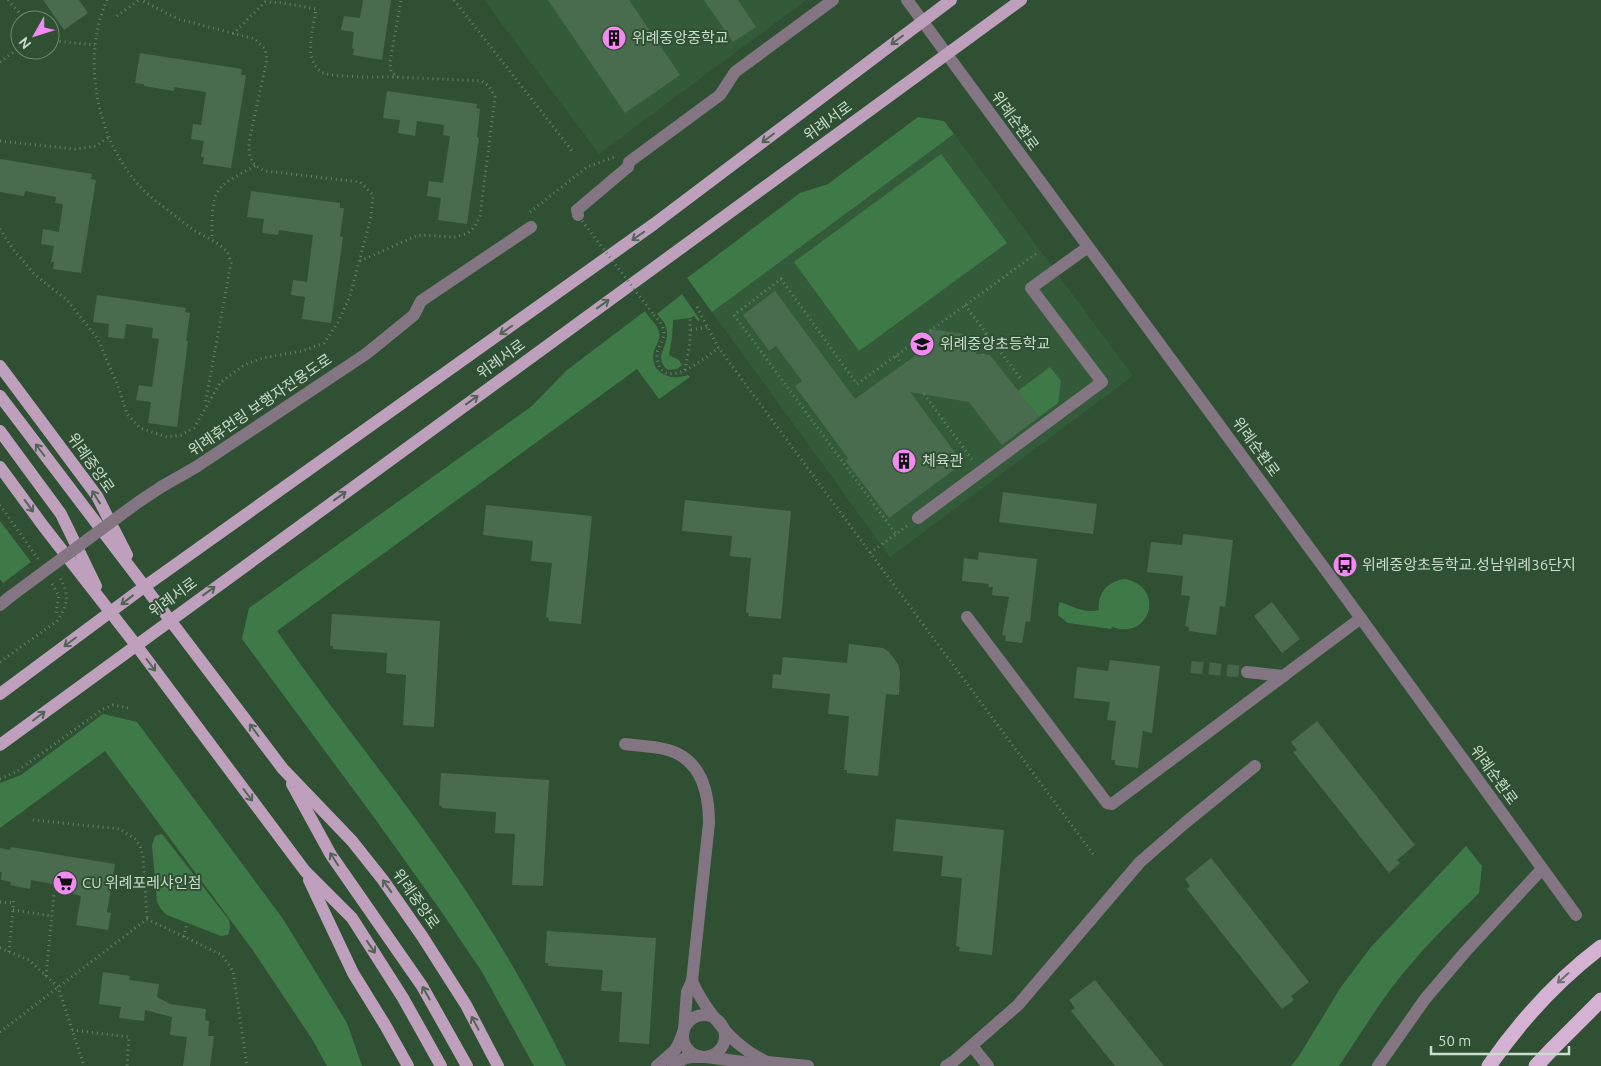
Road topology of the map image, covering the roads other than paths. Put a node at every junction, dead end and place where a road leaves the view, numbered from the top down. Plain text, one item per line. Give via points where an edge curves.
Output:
1 (833, 0) edge
2 (907, 0) edge
3 (951, 0) edge
4 (1021, 0) edge
5 (922, 21) junction
6 (946, 55) junction
7 (578, 216) road end
8 (531, 227) dead end
9 (1088, 247) junction
10 (0, 366) edge
11 (0, 396) edge
12 (0, 431) edge
13 (0, 467) edge
14 (918, 518) road end
15 (144, 586) junction
16 (0, 605) edge
17 (110, 613) junction
18 (968, 617) dead end
19 (1361, 618) junction
20 (170, 620) junction
21 (136, 645) junction
22 (1246, 672) tunnel mouth
23 (1284, 676) junction
24 (0, 694) edge
25 (625, 744) dead end
26 (0, 745) edge
27 (1255, 766) dead end
28 (283, 769) junction
29 (1542, 869) junction
30 (304, 871) junction
31 (1576, 915) dead end
32 (1601, 947) edge
33 (692, 981) junction
34 (1601, 1000) edge
35 (718, 1021) junction
36 (684, 1030) junction
37 (972, 1046) junction
38 (706, 1057) junction
39 (767, 1062) junction
40 (408, 1066) edge
41 (441, 1066) edge
42 (467, 1066) edge
43 (498, 1066) edge
44 (657, 1066) edge
45 (673, 1066) edge
46 (808, 1066) edge
47 (946, 1066) edge
48 (988, 1066) edge
49 (1378, 1066) edge
50 (1489, 1066) edge
51 (1536, 1066) edge

1 - 7 street via 735,72 720,95 629,162 628,167 577,210
2 - 5 street, 위례순환로
3 - 5 main road, 위례서로
4 - 6 main road, 위례서로
5 - 6 street, 위례순환로
5 -> 15 main road, 위례서로 via 654,224
6 - 9 street, 위례순환로
20 -> 6 main road, 위례서로
8 - 16 street, 위례휴먼링 보행자전용도로, bridge via 421,300 414,315 366,354 137,503
9 - 14 street via 1032,288 1102,382
9 - 19 street, 위례순환로
15 -> 10 main road, 위례중앙로 via 97,496
15 -> 11 main road, 위례중앙로
12 - 17 main road via 61,514
13 -> 17 main road
15 -> 17 main road, 위례서로
15 - 20 main road, 위례중앙로
17 - 21 main road
17 -> 24 main road, 위례서로
18 - 23 street via 1107,803 1112,804
19 - 23 street
19 - 29 street, 위례순환로
20 - 21 main road, 위례서로
28 -> 20 main road, 위례중앙로
26 -> 21 main road, 위례서로
21 -> 30 main road
22 - 23 street
25 - 33 street via 678,754 690,762 704,784 709,823
27 - 37 street via 1140,862 1018,1006
42 -> 28 main road, 위례중앙로 via 422,986 331,855
43 -> 28 main road, 위례중앙로 via 461,998 383,880 352,841
29 - 31 street, 위례순환로
29 - 49 street via 1425,999
30 - 40 main road via 353,973
30 -> 41 main road via 352,918
32 -> 50 highway via 1551,989 1521,1022
33 - 35 street via 700,998
33 - 36 street via 687,992
34 - 51 highway
35 - 36 street via 705,1015 698,1016
35 - 38 street via 724,1039 718,1051
35 - 39 street via 736,1043
36 - 38 street via 682,1037 688,1050
36 - 44 street via 675,1050
37 - 47 street
37 - 48 street
38 - 39 street
38 - 45 street via 691,1056
39 - 46 street

